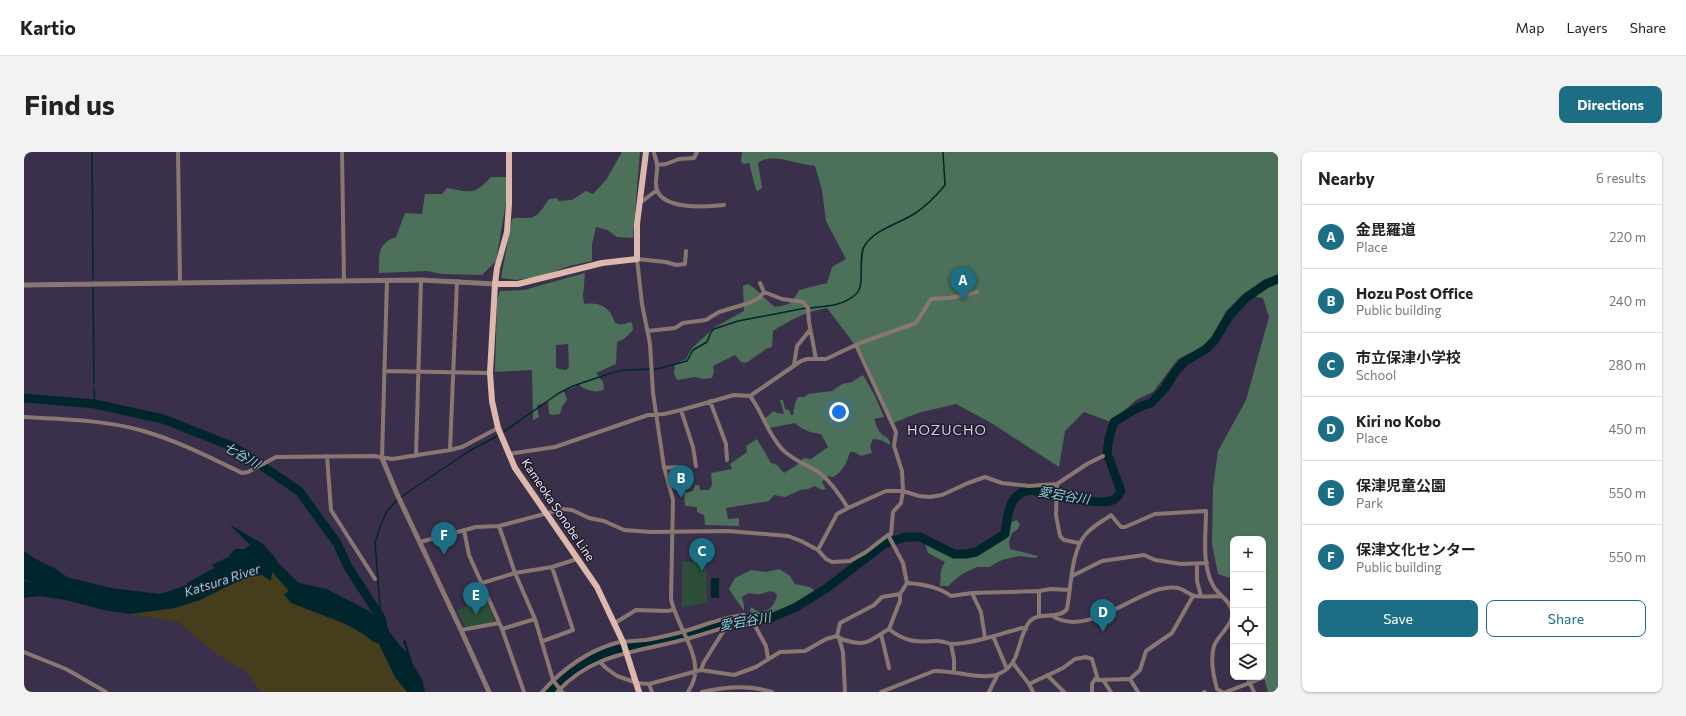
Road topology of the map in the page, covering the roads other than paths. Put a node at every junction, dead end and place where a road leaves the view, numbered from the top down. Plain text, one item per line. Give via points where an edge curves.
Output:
1 (178, 152) edge
2 (342, 152) edge
3 (509, 152) edge
4 (646, 152) edge
5 (697, 152) edge
6 (654, 153) dead end
7 (657, 165) junction
8 (657, 190) junction
9 (639, 203) junction
10 (724, 205) dead end
11 (686, 251) dead end
12 (637, 259) junction
13 (387, 280) junction
14 (421, 280) junction
15 (344, 281) junction
16 (457, 281) junction
17 (180, 282) junction
18 (495, 284) junction
19 (760, 284) dead end
20 (24, 285) edge
21 (764, 292) junction
22 (977, 292) dead end
23 (810, 330) junction
24 (647, 332) junction
25 (856, 345) junction
26 (816, 359) junction
27 (794, 366) junction
28 (384, 371) junction
29 (419, 371) junction
30 (454, 372) junction
31 (490, 373) junction
32 (750, 396) junction
33 (710, 401) junction
34 (681, 410) junction
35 (656, 415) junction
36 (24, 416) edge
37 (498, 429) junction
38 (450, 450) junction
39 (508, 454) junction
40 (327, 456) junction
41 (416, 456) junction
42 (1102, 456) dead end
43 (382, 458) junction
44 (726, 460) dead end
45 (696, 466) dead end
46 (678, 467) dead end
47 (664, 468) junction
48 (1057, 484) junction
49 (903, 491) junction
50 (848, 508) junction
51 (545, 513) junction
52 (499, 526) junction
53 (464, 530) junction
54 (673, 531) junction
55 (889, 536) junction
56 (420, 542) junction
57 (1079, 542) junction
58 (818, 550) junction
59 (577, 559) junction
60 (1197, 564) junction
61 (1207, 564) junction
62 (552, 567) junction
63 (514, 573) junction
64 (1072, 576) junction
65 (375, 579) dead end
66 (482, 583) junction
67 (907, 583) junction
68 (1070, 590) junction
69 (1039, 591) junction
70 (972, 593) junction
71 (900, 594) junction
72 (1193, 596) junction
73 (1201, 596) junction
74 (1222, 596) junction
75 (1231, 608) edge
76 (673, 610) junction
77 (744, 615) dead end
78 (1051, 615) junction
79 (1039, 616) junction
80 (535, 619) junction
81 (1230, 622) edge
82 (499, 623) junction
83 (615, 623) junction
84 (726, 627) junction
85 (502, 629) junction
86 (889, 629) junction
87 (1026, 629) junction
88 (462, 630) junction
89 (683, 632) junction
90 (881, 634) junction
91 (993, 636) junction
92 (838, 637) junction
93 (985, 638) junction
94 (686, 639) junction
95 (543, 641) junction
96 (624, 643) junction
97 (951, 644) junction
98 (626, 651) junction
99 (24, 652) edge
100 (768, 658) junction
101 (600, 662) junction
102 (1013, 663) junction
103 (889, 668) dead end
104 (1007, 669) junction
105 (701, 670) junction
106 (695, 672) junction
107 (954, 672) junction
108 (1047, 675) junction
109 (997, 676) junction
110 (1130, 679) junction
111 (554, 680) junction
112 (1100, 680) junction
113 (1255, 680) edge
114 (1248, 682) junction
115 (637, 683) junction
116 (649, 684) junction
117 (1029, 684) junction
118 (560, 690) edge
119 (106, 692) edge
120 (489, 692) edge
121 (524, 692) edge
122 (542, 692) edge
123 (639, 692) edge
124 (652, 692) edge
125 (688, 692) edge
126 (702, 692) edge
127 (772, 692) edge
128 (845, 692) edge
129 (881, 692) edge
130 (989, 692) edge
131 (1033, 692) edge
132 (1064, 692) edge
133 (1092, 692) edge
134 (1111, 692) edge
135 (1138, 692) edge
136 (1222, 692) edge
137 (1226, 692) edge
138 (1254, 692) edge

1 - 17 street
2 - 15 street
3 - 18 main road, Kameoka Sonobe Line via 507,232
4 - 9 main road
5 - 7 street via 694,158
6 - 7 street
7 - 8 street
8 - 9 street
8 - 10 street via 661,197 669,202 706,208
9 - 12 main road
11 - 12 street via 685,264
12 - 18 main road via 602,263 518,284
12 - 24 street
13 - 14 street
13 - 15 street
13 - 28 street
14 - 16 street
14 - 29 street
15 - 17 street
16 - 18 street
16 - 30 street
17 - 20 street
18 - 31 main road, Kameoka Sonobe Line
19 - 21 street
21 - 23 street via 782,299 804,302 808,308
21 - 24 street via 749,303 718,312 706,320
22 - 25 street via 931,299 916,323
23 - 26 street
23 - 27 street via 797,346
24 - 35 street
25 - 26 street via 826,359
25 - 49 street via 896,432 894,446 902,471
26 - 27 street via 807,359
27 - 32 street
28 - 29 street
28 - 43 street
29 - 30 street
29 - 41 street
30 - 31 street
30 - 38 street
31 - 37 main road, Kameoka Sonobe Line
32 - 33 street via 734,395
32 - 50 street via 770,435 794,460 820,474 834,486
33 - 34 street
33 - 44 street via 726,444
34 - 35 street
34 - 45 street
35 - 39 street via 627,422 555,447
35 - 47 street
36 - 40 street via 98,422 139,430 173,441 242,473 276,457
37 - 38 street via 462,447
37 - 39 main road, Kameoka Sonobe Line
38 - 41 street
39 - 51 main road, Kameoka Sonobe Line
40 - 43 street
40 - 65 street via 331,510
41 - 43 street
42 - 48 street
43 - 56 street
46 - 47 street
47 - 54 street via 673,500
48 - 49 street via 1029,486 1002,483 985,477 942,495 919,496
48 - 57 street via 1056,515 1060,536 1064,540
49 - 50 street via 886,491
49 - 55 street via 901,504 893,512
50 - 58 street via 838,514
51 - 52 street
51 - 54 street via 572,510 624,530
51 - 59 main road, Kameoka Sonobe Line
52 - 53 street
52 - 63 street
53 - 56 street
53 - 66 street via 469,555
54 - 58 street via 728,530 788,536
54 - 76 street
55 - 58 street via 850,561 832,562
55 - 67 street via 903,563
56 - 88 street
57 - 61 street via 1086,533 1111,515 1121,527 1125,527 1155,514 1206,511
57 - 64 street
59 - 62 street
59 - 83 main road, Kameoka Sonobe Line via 596,587
60 - 61 street
60 - 64 street via 1155,560 1144,555 1102,561
60 - 73 street via 1197,581
61 - 74 street via 1214,588
62 - 63 street
62 - 95 street via 573,630
63 - 66 street
63 - 80 street
64 - 68 street
66 - 82 street
67 - 70 street via 931,587 951,596
67 - 71 street
68 - 69 street
68 - 78 street via 1066,610
69 - 70 street
69 - 79 street
70 - 93 street via 981,612
71 - 86 street
71 - 92 street via 882,597 840,623
72 - 73 street
72 - 78 street via 1173,587 1159,589 1121,608 1080,621 1065,621
72 - 110 street via 1172,632 1146,651 1140,670
73 - 74 street
74 - 75 street
76 - 83 street via 636,610
76 - 89 street
77 - 89 street via 730,616
78 - 79 street
79 - 87 street via 1031,620
80 - 85 street
80 - 95 street
81 - 136 street via 1214,646 1212,666 1216,689
82 - 85 street
82 - 88 street
83 - 96 main road, Kameoka Sonobe Line
84 - 94 street
84 - 100 street via 754,624 766,646
84 - 105 street
85 - 121 street
86 - 90 street
86 - 97 street via 910,641 945,641
87 - 91 street
87 - 102 street
88 - 120 street
89 - 94 street
89 - 96 street
90 - 92 street via 865,644 856,644
90 - 103 street
91 - 93 street
91 - 104 street
92 - 100 street via 826,639 805,651 780,652
92 - 128 street via 843,652
93 - 97 street
94 - 98 street
94 - 106 street via 694,658
95 - 111 street
96 - 98 main road, Kameoka Sonobe Line
96 - 111 street via 604,648 583,658
97 - 107 street
98 - 101 street
98 - 115 main road, Kameoka Sonobe Line
99 - 119 street via 66,669
100 - 105 street via 756,667 734,675
101 - 115 street via 612,673
101 - 118 street via 571,679
102 - 104 street
102 - 117 street
104 - 109 street
105 - 106 street
106 - 116 street
106 - 125 street
107 - 109 street
107 - 129 street via 934,671
108 - 112 street via 1075,659 1086,657 1092,659
108 - 117 street
108 - 132 street
109 - 130 street
110 - 112 street
110 - 135 street
111 - 118 street
111 - 122 street
112 - 133 street via 1096,679 1092,684
112 - 134 street
113 - 114 street
114 - 137 street
114 - 138 street
115 - 116 street
115 - 123 main road, Kameoka Sonobe Line
116 - 124 street
117 - 131 street
126 - 127 street via 714,689 756,688

